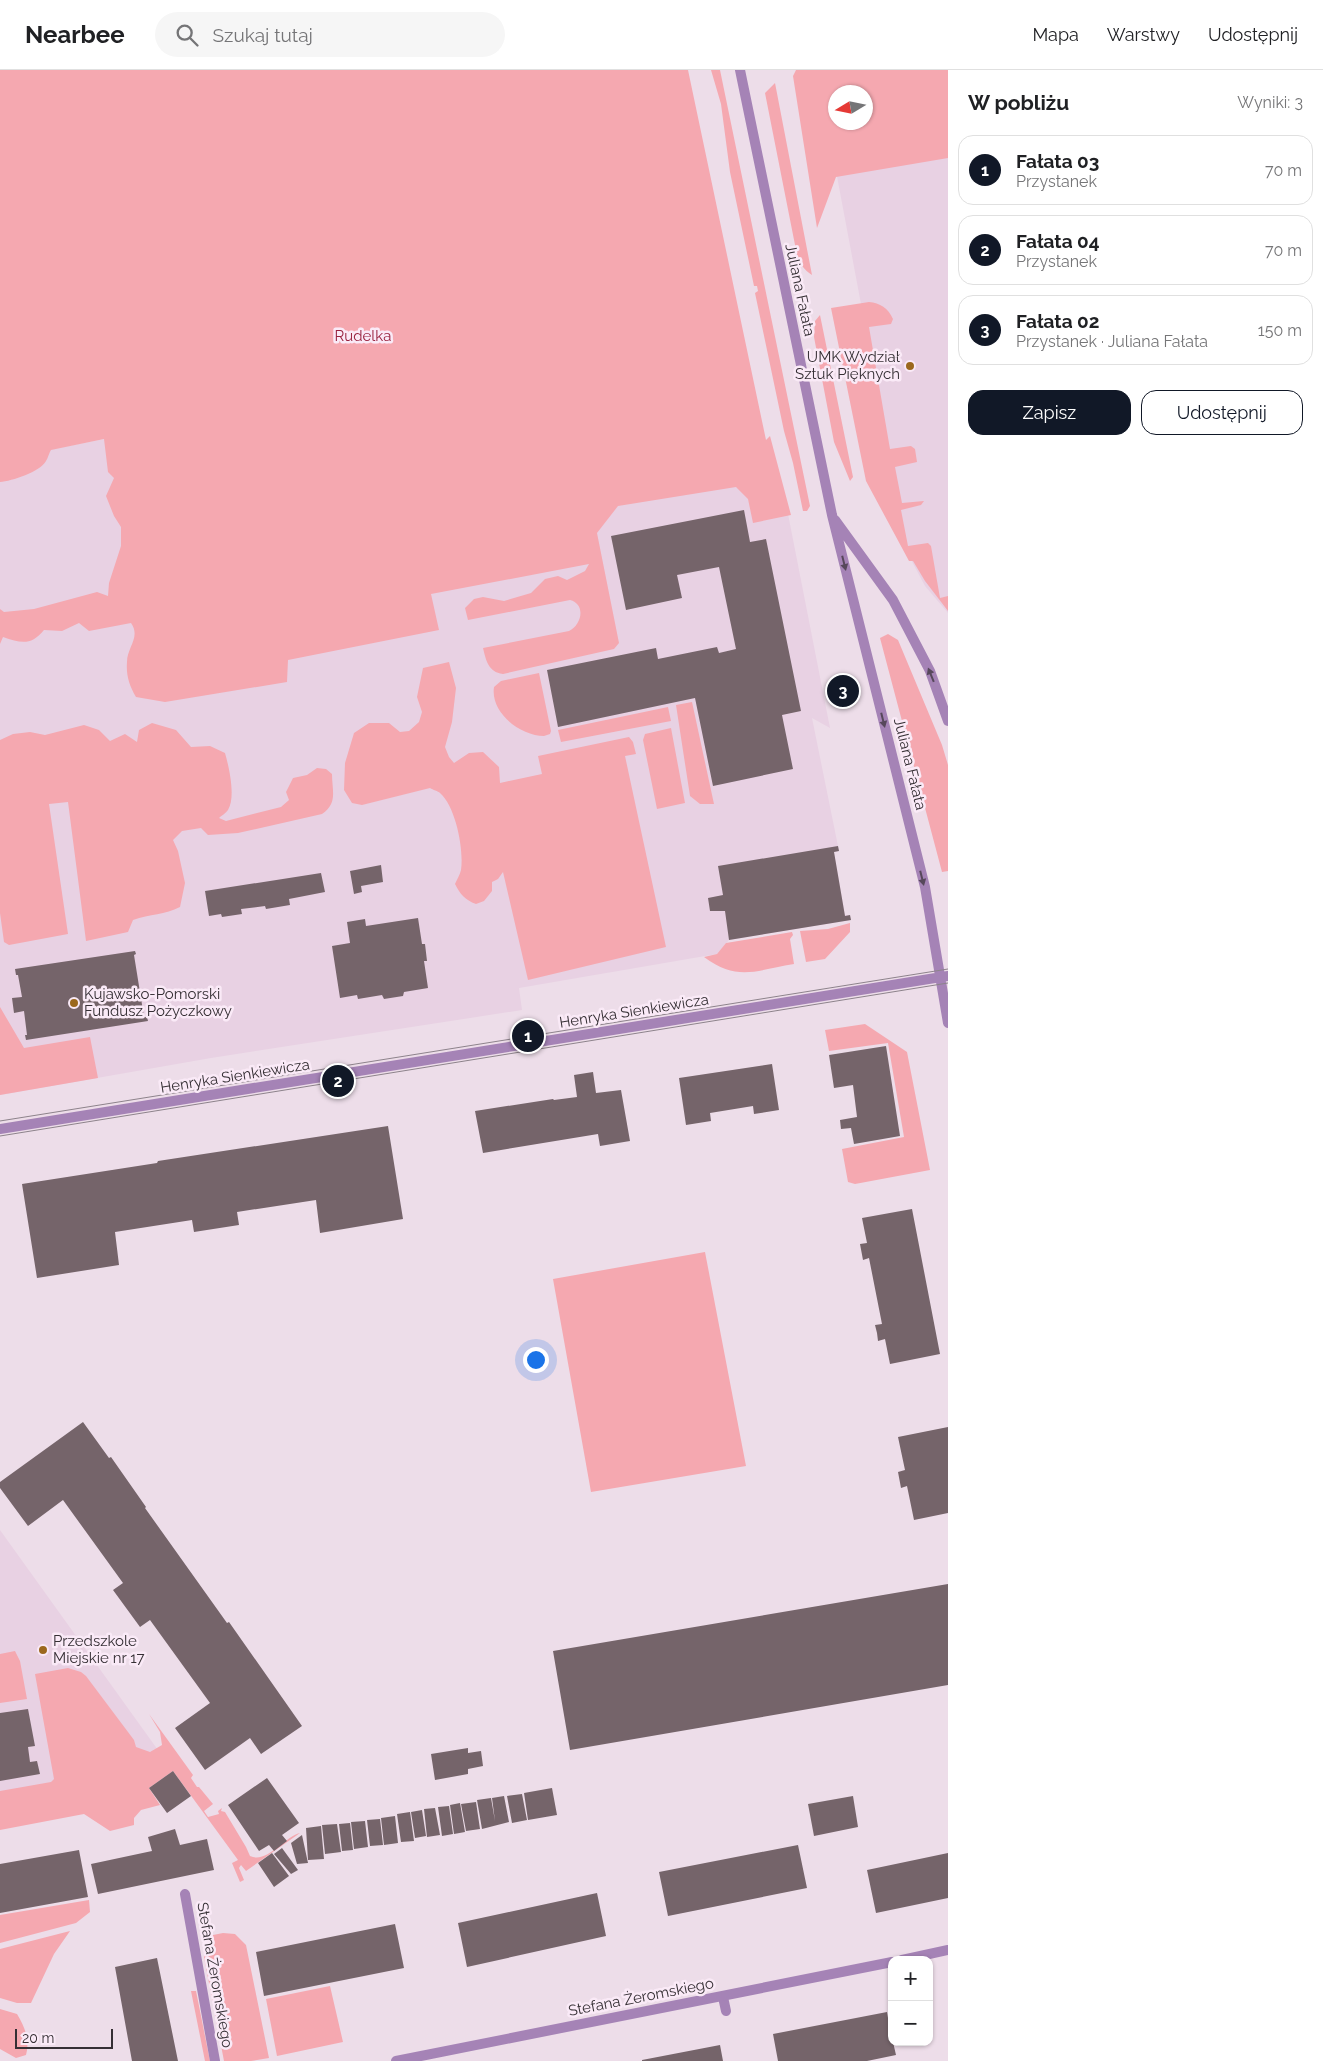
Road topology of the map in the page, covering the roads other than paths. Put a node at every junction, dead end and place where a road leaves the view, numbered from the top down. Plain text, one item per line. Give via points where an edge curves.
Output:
1 (740, 70) edge
2 (832, 515) junction
3 (948, 721) edge
4 (944, 977) edge
5 (948, 1023) edge
6 (0, 1129) edge
7 (185, 1894) dead end
8 (948, 1950) edge
9 (920, 1956) edge
10 (888, 1963) edge
11 (723, 1996) junction
12 (726, 2011) dead end
13 (215, 2061) edge
14 (396, 2061) edge

1 - 2 street, Juliana Fałata
3 -> 2 street, Juliana Fałata via 930,671 894,600
2 -> 4 street, Juliana Fałata via 925,887
4 - 5 street, Juliana Fałata
4 - 6 street, Henryka Sienkiewicza
7 - 13 street, Stefana Żeromskiego
8 - 9 street
10 - 11 street, Stefana Żeromskiego
11 - 12 street
11 - 14 street, Stefana Żeromskiego

